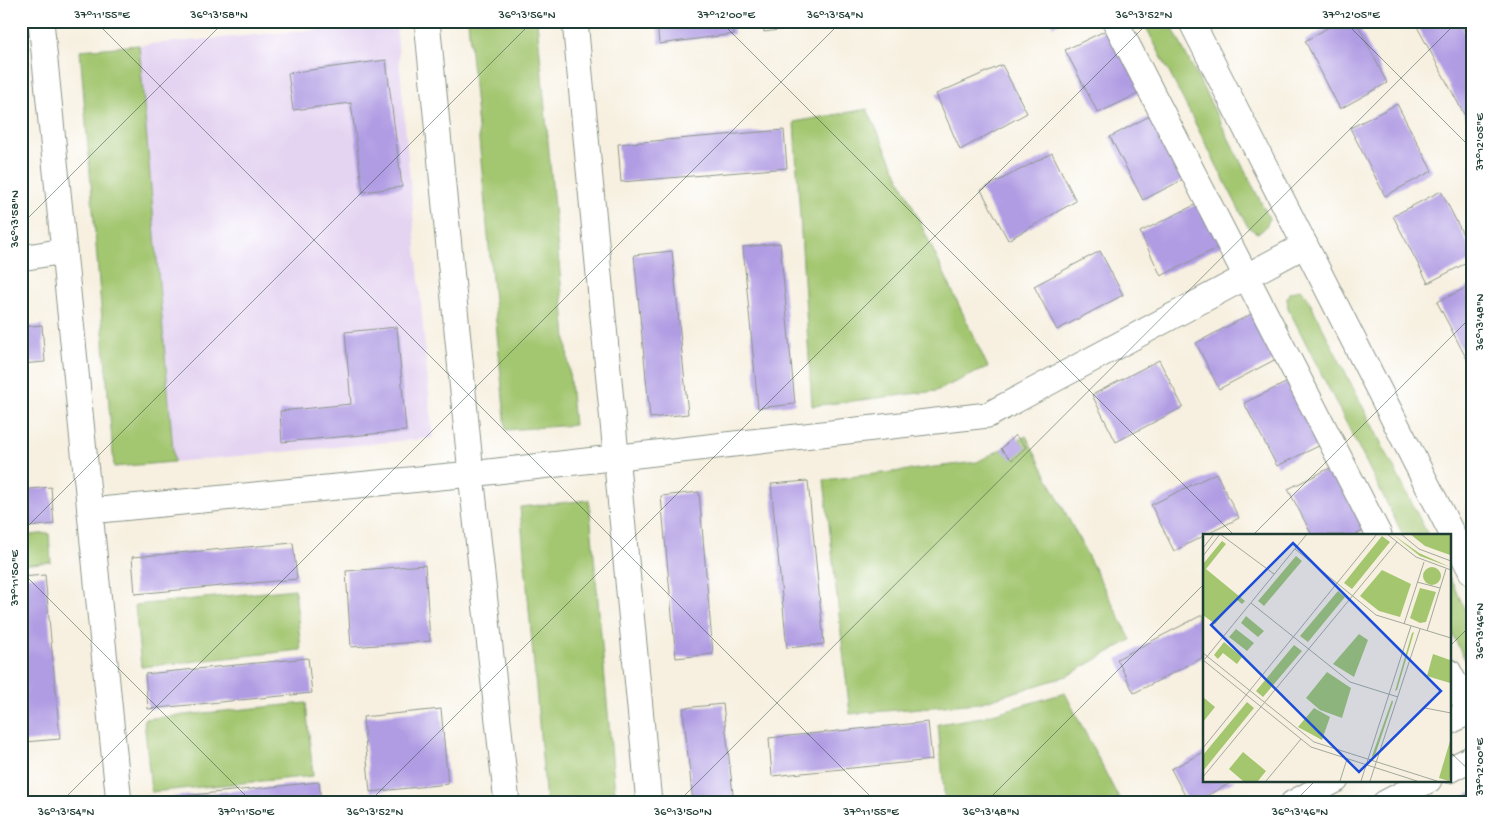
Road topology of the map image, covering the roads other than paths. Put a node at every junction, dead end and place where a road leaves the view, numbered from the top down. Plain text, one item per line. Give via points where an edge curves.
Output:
1 (41, 21) edge
2 (427, 21) edge
3 (575, 21) edge
4 (1115, 21) edge
5 (1191, 21) edge
6 (1305, 245) junction
7 (64, 252) junction
8 (21, 258) edge
9 (1246, 276) junction
10 (617, 457) junction
11 (471, 474) junction
12 (90, 511) junction
13 (1378, 534) edge
14 (1472, 573) edge
15 (1450, 675) edge
16 (1466, 715) edge
17 (1472, 758) edge
18 (1450, 769) edge
19 (1332, 782) edge
20 (1425, 782) edge
21 (119, 803) edge
22 (507, 803) edge
23 (649, 803) edge
24 (1293, 803) edge
25 (1385, 803) edge

1 - 7 street
2 - 11 street
3 - 10 street
4 - 9 street
5 - 6 street
6 - 9 street
6 - 14 street
7 - 8 street
7 - 12 street
9 - 10 street via 988,414
9 - 13 street
10 - 11 street
10 - 23 street
11 - 12 street
11 - 22 street
12 - 21 street
15 - 16 street
17 - 18 street
19 - 24 street
20 - 25 street

